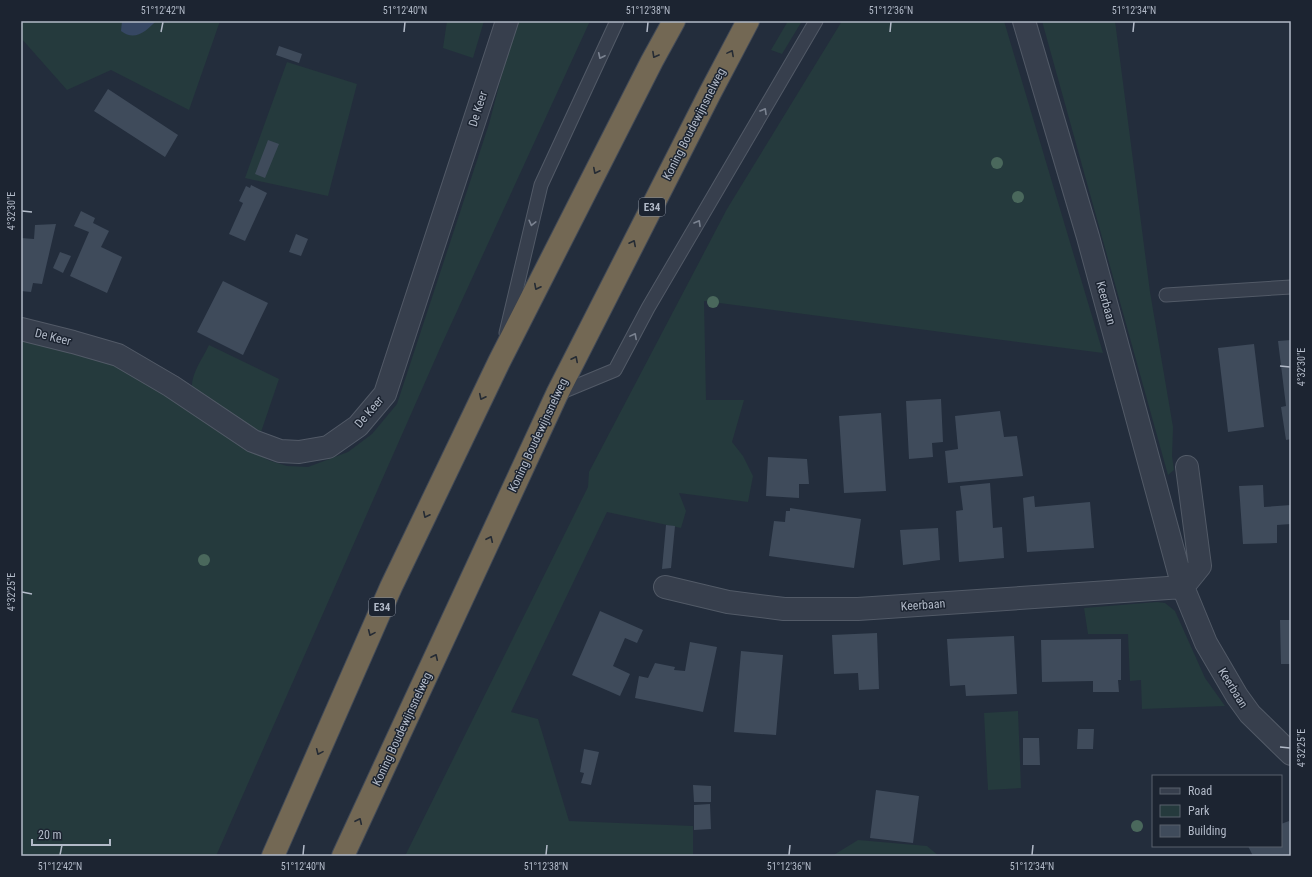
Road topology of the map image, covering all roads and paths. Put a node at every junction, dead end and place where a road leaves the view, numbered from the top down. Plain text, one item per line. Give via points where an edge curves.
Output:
1 (507, 21) edge
2 (617, 21) edge
3 (674, 21) edge
4 (748, 21) edge
5 (816, 21) edge
6 (1024, 21) edge
7 (1291, 287) edge
8 (1166, 295) dead end
9 (21, 329) edge
10 (499, 362) junction
11 (557, 394) junction
12 (1187, 467) dead end
13 (665, 587) dead end
14 (1183, 587) junction
15 (1291, 754) edge
16 (273, 856) edge
17 (343, 856) edge

1 - 9 street, De Keer via 385,394 358,426 328,447 299,452 280,451 253,441 171,386 118,355
2 -> 10 lane via 542,185
3 -> 10 highway, E34
11 -> 4 highway, Koning Boudewijnsnelweg / E34
11 -> 5 lane via 615,370 648,308
6 - 14 street, Keerbaan via 1088,237
7 - 8 lane
10 -> 16 highway, E34 via 391,587
17 -> 11 highway, Koning Boudewijnsnelweg / E34
12 - 14 street via 1200,566
13 - 14 street, Keerbaan via 728,602 776,608 850,609
14 - 15 street, Keerbaan via 1206,643 1237,696 1250,714

